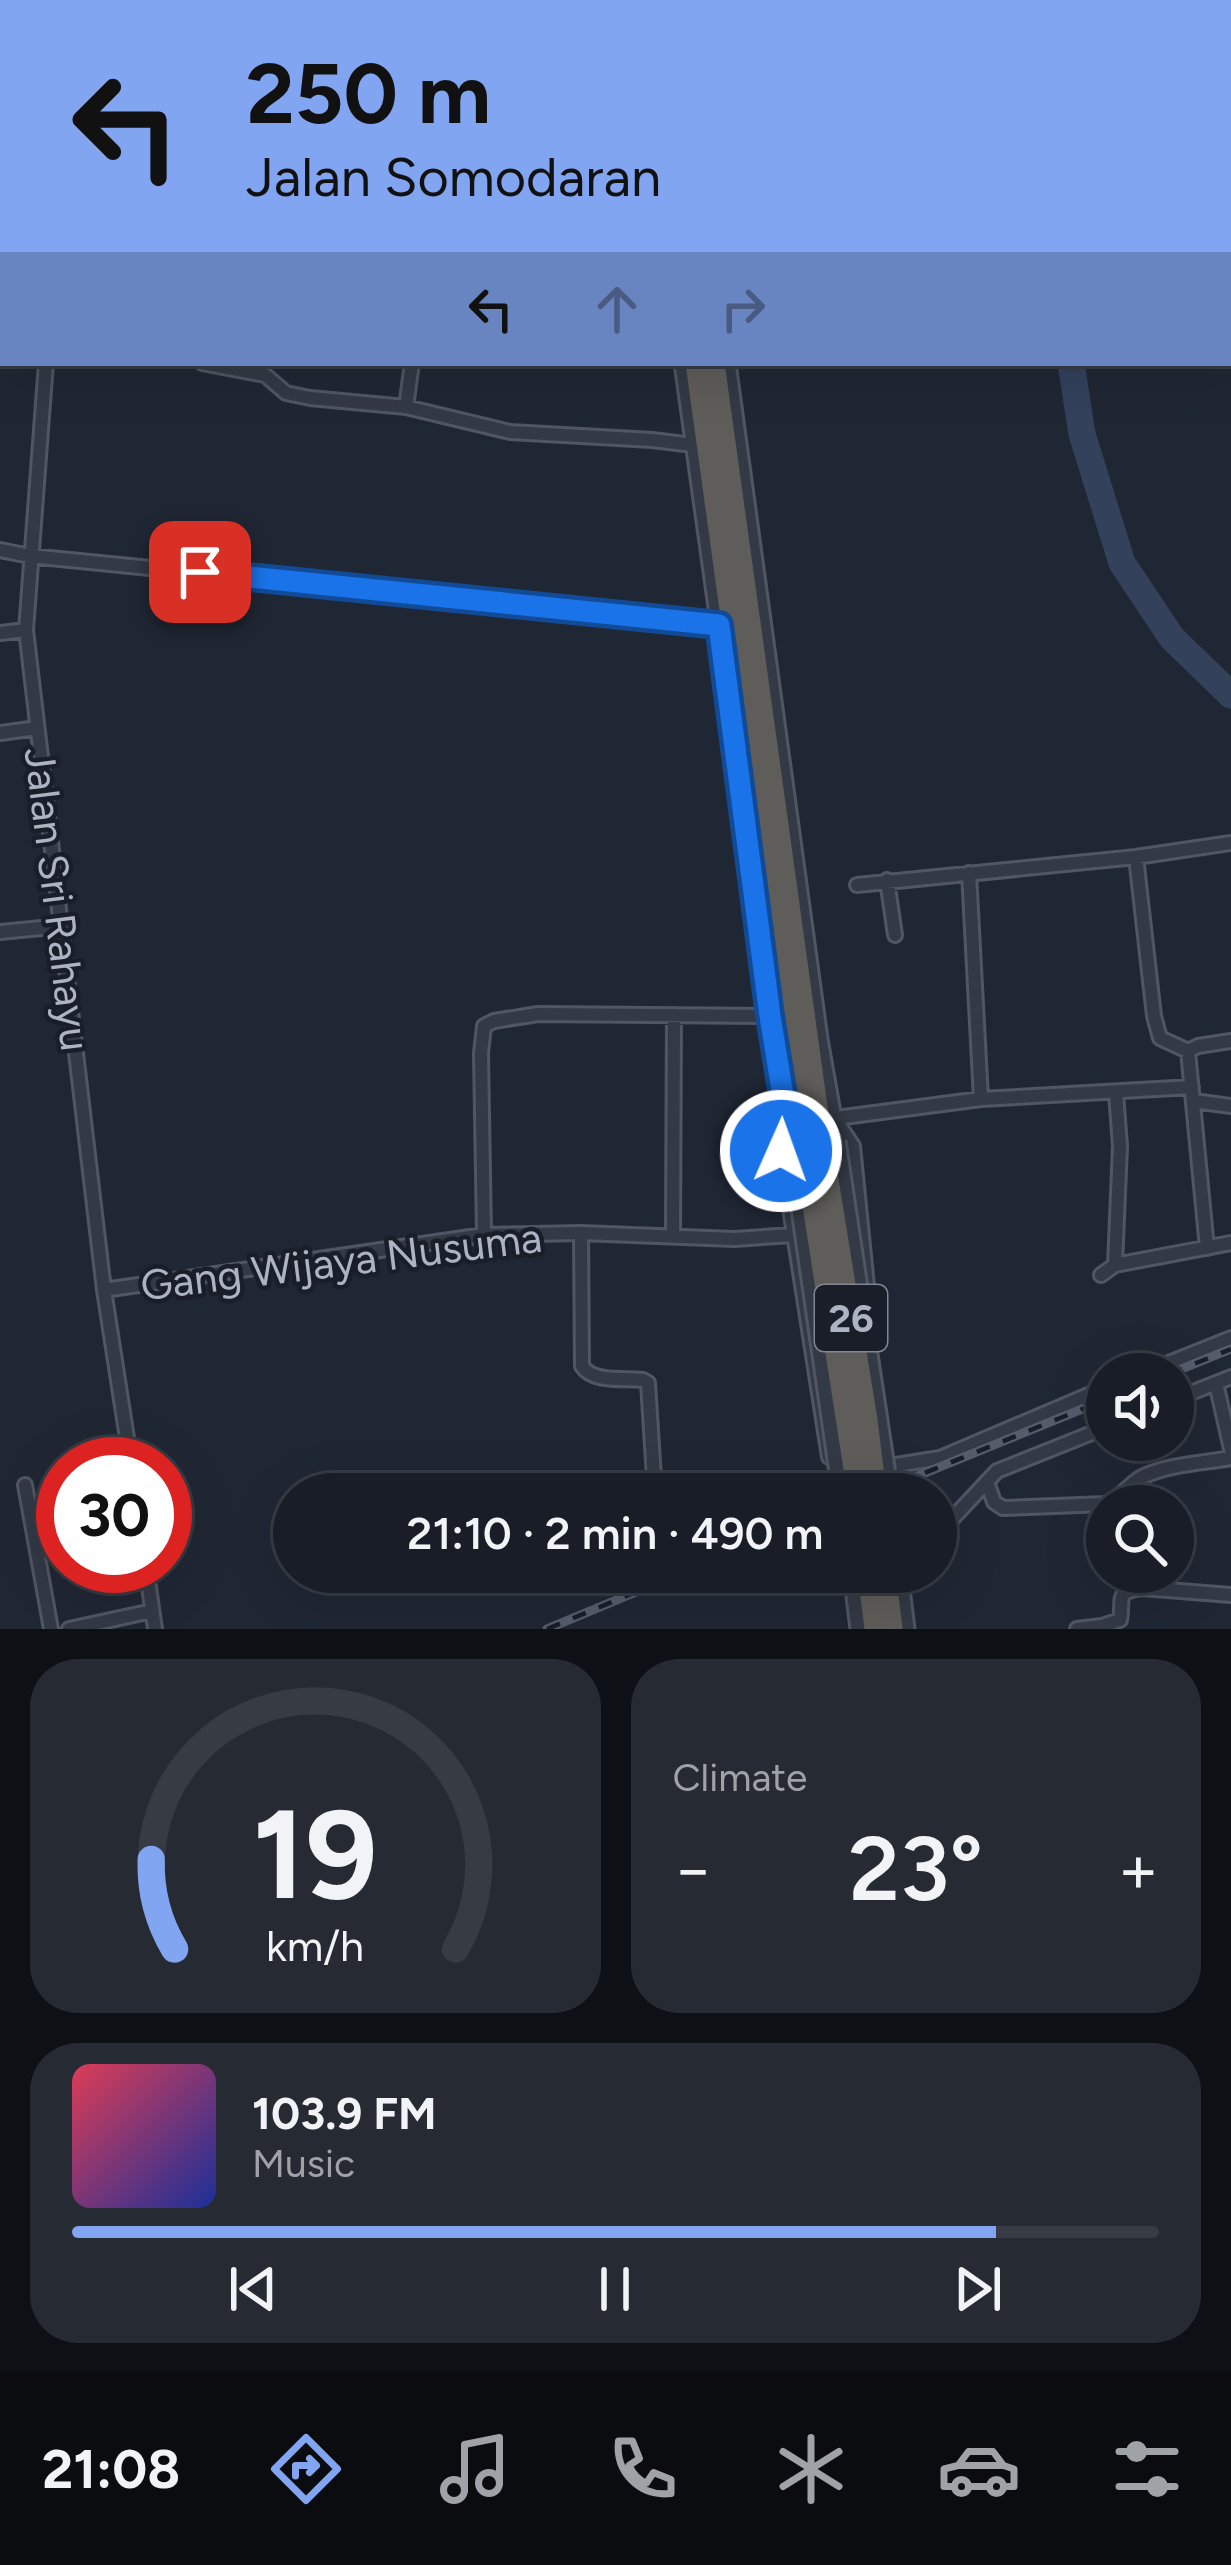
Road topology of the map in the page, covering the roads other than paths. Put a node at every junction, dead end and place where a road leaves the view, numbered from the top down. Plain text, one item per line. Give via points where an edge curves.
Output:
1 (46, 366) edge
2 (218, 366) edge
3 (412, 366) edge
4 (683, 366) edge
5 (696, 366) edge
6 (714, 366) edge
7 (727, 366) edge
8 (406, 407) junction
9 (693, 445) junction
10 (711, 525) junction
11 (0, 550) edge
12 (30, 556) junction
13 (719, 625) junction
14 (26, 630) junction
15 (0, 633) edge
16 (745, 649) junction
17 (37, 728) junction
18 (0, 733) edge
19 (779, 793) junction
20 (1231, 843) edge
21 (1136, 857) junction
22 (969, 873) junction
23 (887, 880) junction
24 (857, 885) dead end
25 (62, 926) junction
26 (0, 932) edge
27 (895, 935) dead end
28 (674, 1016) junction
29 (770, 1016) junction
30 (1231, 1041) edge
31 (1188, 1052) junction
32 (1116, 1093) junction
33 (1193, 1094) junction
34 (981, 1100) junction
35 (1231, 1106) edge
36 (814, 1116) junction
37 (814, 1144) junction
38 (581, 1233) junction
39 (484, 1235) junction
40 (793, 1235) junction
41 (673, 1236) junction
42 (1231, 1243) edge
43 (1207, 1248) junction
44 (1115, 1264) junction
45 (1101, 1275) dead end
46 (104, 1290) junction
47 (1231, 1338) edge
48 (1194, 1353) edge
49 (1231, 1377) edge
50 (1216, 1383) junction
51 (1194, 1392) edge
52 (1086, 1397) edge
53 (1086, 1435) edge
54 (127, 1437) edge
55 (1231, 1449) edge
56 (1231, 1458) edge
57 (890, 1466) junction
58 (654, 1473) edge
59 (833, 1473) edge
60 (837, 1473) edge
61 (855, 1473) edge
62 (873, 1473) edge
63 (877, 1473) edge
64 (885, 1473) edge
65 (987, 1482) junction
66 (25, 1485) dead end
67 (957, 1514) edge
68 (150, 1593) edge
69 (851, 1593) edge
70 (871, 1593) edge
71 (888, 1593) edge
72 (905, 1593) edge
73 (1231, 1595) edge
74 (152, 1611) junction
75 (51, 1629) edge
76 (69, 1629) edge
77 (155, 1629) edge
78 (855, 1629) edge
79 (875, 1629) edge
80 (892, 1629) edge
81 (909, 1629) edge
82 (1077, 1629) edge

1 - 12 street, Jalan Sri Rahayu
2 - 8 street via 266,375 286,393
3 - 8 street
4 - 9 street
5 - 10 highway, 26
6 - 16 highway, 26
7 - 19 street
8 - 9 street via 509,432
9 - 10 street
10 - 13 street
10 - 16 highway, 26
11 - 12 street
12 - 13 street
12 - 14 street, Jalan Sri Rahayu
13 - 29 street
14 - 15 street
14 - 17 street, Jalan Sri Rahayu
16 - 19 highway, 26
16 - 36 highway, 26
17 - 18 street
17 - 25 street, Jalan Sri Rahayu
19 - 36 highway, 26
20 - 21 street
21 - 22 street
21 - 31 street via 1157,1031
22 - 23 street
22 - 34 street
23 - 24 street
23 - 27 street
25 - 26 street
25 - 46 street, Jalan Sri Rahayu
28 - 29 street
28 - 39 street via 538,1014 484,1026
28 - 41 street
29 - 36 street
30 - 31 street
31 - 33 street
32 - 33 street
32 - 34 street
32 - 44 street
33 - 35 street
33 - 43 street
34 - 36 street
36 - 37 highway, 26
36 - 37 street
36 - 40 street via 782,1132
36 - 57 street via 853,1146
37 - 60 street, bridge
37 - 61 highway, 26, bridge
37 - 62 highway, 26, bridge
37 - 64 street, bridge
38 - 39 street, Gang Wijaya Nusuma
38 - 41 street, Gang Wijaya Nusuma
38 - 58 street via 582,1366 593,1376 648,1383
39 - 46 street, Gang Wijaya Nusuma
40 - 41 street, Gang Wijaya Nusuma
40 - 59 street
42 - 43 street
43 - 44 street
44 - 45 street
46 - 54 street, Jalan Sri Rahayu
47 - 48 street
49 - 50 street
50 - 51 street
50 - 55 street
52 - 57 street via 940,1457
53 - 65 street
56 - 65 street via 1143,1477 1106,1504 1003,1508
57 - 63 street
65 - 67 street
66 - 75 street
68 - 74 street
69 - 78 street
70 - 79 highway
71 - 80 highway
72 - 81 street
73 - 82 street via 1131,1589 1120,1598 1120,1620
74 - 76 street
74 - 77 street

